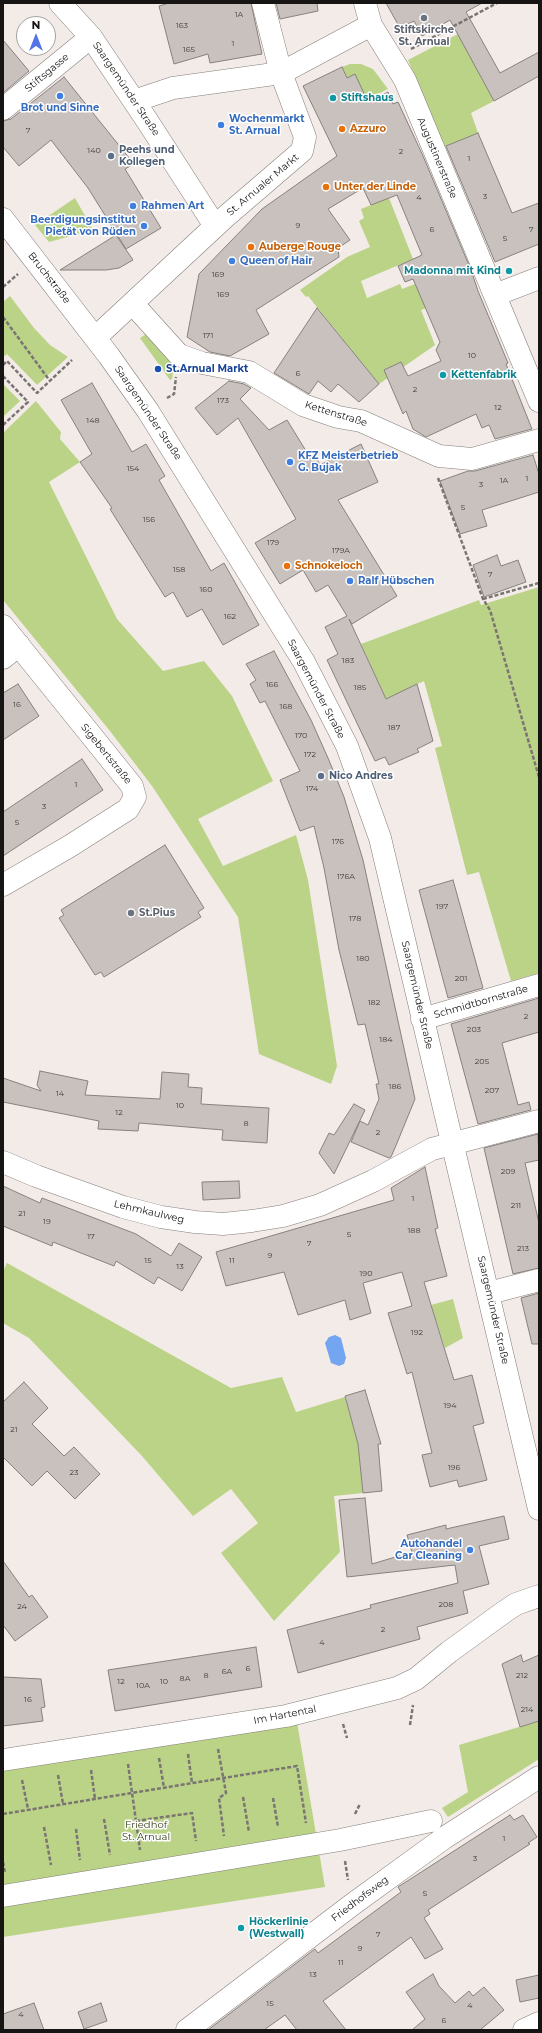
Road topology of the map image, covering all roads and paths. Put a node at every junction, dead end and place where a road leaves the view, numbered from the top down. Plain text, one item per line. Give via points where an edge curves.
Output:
1 (60, 3) edge
2 (263, 3) edge
3 (365, 3) edge
4 (497, 3) edge
5 (371, 25) junction
6 (90, 37) junction
7 (393, 58) junction
8 (281, 73) junction
9 (134, 101) junction
10 (3, 109) edge
11 (3, 219) edge
12 (215, 226) junction
13 (539, 278) edge
14 (495, 295) junction
15 (133, 304) junction
16 (3, 317) edge
17 (95, 338) junction
18 (72, 360) dead end
19 (3, 365) edge
20 (3, 376) edge
21 (50, 381) junction
22 (539, 401) edge
23 (3, 425) edge
24 (539, 440) edge
25 (439, 456) junction
26 (539, 583) edge
27 (483, 599) junction
28 (3, 626) edge
29 (11, 652) edge
30 (539, 777) edge
31 (3, 884) edge
32 (539, 985) edge
33 (422, 1019) junction
34 (539, 1120) edge
35 (453, 1143) junction
36 (3, 1162) edge
37 (539, 1280) edge
38 (489, 1293) junction
39 (531, 1440) edge
40 (539, 1509) edge
41 (539, 1596) edge
42 (218, 1747) dead end
43 (187, 1752) dead end
44 (159, 1756) dead end
45 (3, 1760) edge
46 (128, 1762) dead end
47 (56, 1769) dead end
48 (91, 1769) dead end
49 (21, 1775) dead end
50 (539, 1777) edge
51 (223, 1778) junction
52 (192, 1783) junction
53 (164, 1788) junction
54 (132, 1792) junction
55 (243, 1797) dead end
56 (273, 1798) dead end
57 (95, 1799) junction
58 (63, 1804) junction
59 (28, 1810) junction
60 (3, 1814) edge
61 (104, 1820) dead end
62 (136, 1821) junction
63 (431, 1821) dead end
64 (44, 1827) dead end
65 (76, 1830) dead end
66 (308, 1831) dead end
67 (340, 1840) junction
68 (281, 1850) junction
69 (253, 1854) junction
70 (227, 1859) junction
71 (199, 1863) junction
72 (143, 1873) junction
73 (113, 1878) junction
74 (84, 1883) junction
75 (54, 1887) junction
76 (3, 1896) edge
77 (353, 1904) junction
78 (539, 2023) edge
79 (187, 2030) edge
80 (524, 2030) edge

1 - 6 street, Saargemünder Straße
2 - 8 street, St. Arnualer Markt
3 - 5 street, Augustinerstraße
4 - 7 path
5 - 7 street, Augustinerstraße
5 - 8 street
6 - 9 street, Saargemünder Straße
6 - 10 street, Stiftsgasse
7 - 14 street, Augustinerstraße via 405,80
8 - 9 street via 173,88
8 - 12 street, St. Arnualer Markt via 305,137 302,151
9 - 12 street, Saargemünder Straße
11 - 17 street, Bruchstraße
12 - 15 street
13 - 14 street
14 - 22 street, Augustinerstraße
15 - 17 street
15 - 25 street, Kettenstraße via 179,355 202,363 249,372 303,405 338,417 361,421
16 - 21 path
17 - 33 street, Saargemünder Straße via 135,392 209,506 327,704 350,754 380,838
18 - 21 path
19 - 21 path via 7,361 37,393
20 - 23 path via 28,402
24 - 25 street, Kettenstraße via 472,459
25 - 27 path via 438,481
26 - 27 path
27 - 30 path via 490,610 503,651
28 - 29 street, Sigebertstraße
29 - 31 street, Sigebertstraße via 132,786 135,797 128,809
32 - 33 street, Schmidtbornstraße
33 - 35 street, Saargemünder Straße
34 - 35 street, Lehmkaulweg
35 - 36 street, Lehmkaulweg via 432,1149 373,1181 320,1205 283,1216 223,1224 161,1217 123,1207
35 - 38 street, Saargemünder Straße
37 - 38 street
38 - 39 street, Saargemünder Straße
39 - 40 street, Saargemünder Straße
41 - 45 street, Im Hartental via 516,1604 416,1679 397,1688 286,1716
42 - 51 path
43 - 52 path
44 - 53 path
46 - 54 path
47 - 58 path
48 - 57 path
49 - 59 path
50 - 77 street, Friedhofsweg via 444,1838
51 - 52 path
51 - 66 path via 297,1766
51 - 70 path via 226,1793 219,1798
52 - 53 path
53 - 54 path
54 - 57 path
54 - 62 path
55 - 69 path
56 - 68 path
57 - 58 path
58 - 59 path
59 - 60 path
61 - 73 path
62 - 71 path via 192,1813
62 - 72 path
63 - 67 street
64 - 75 path
65 - 74 path
67 - 68 street
67 - 77 path
68 - 69 street
69 - 70 street
70 - 71 street
71 - 72 street
72 - 73 street
73 - 74 street
74 - 75 street
75 - 76 street
77 - 79 street, Friedhofsweg
78 - 80 street

